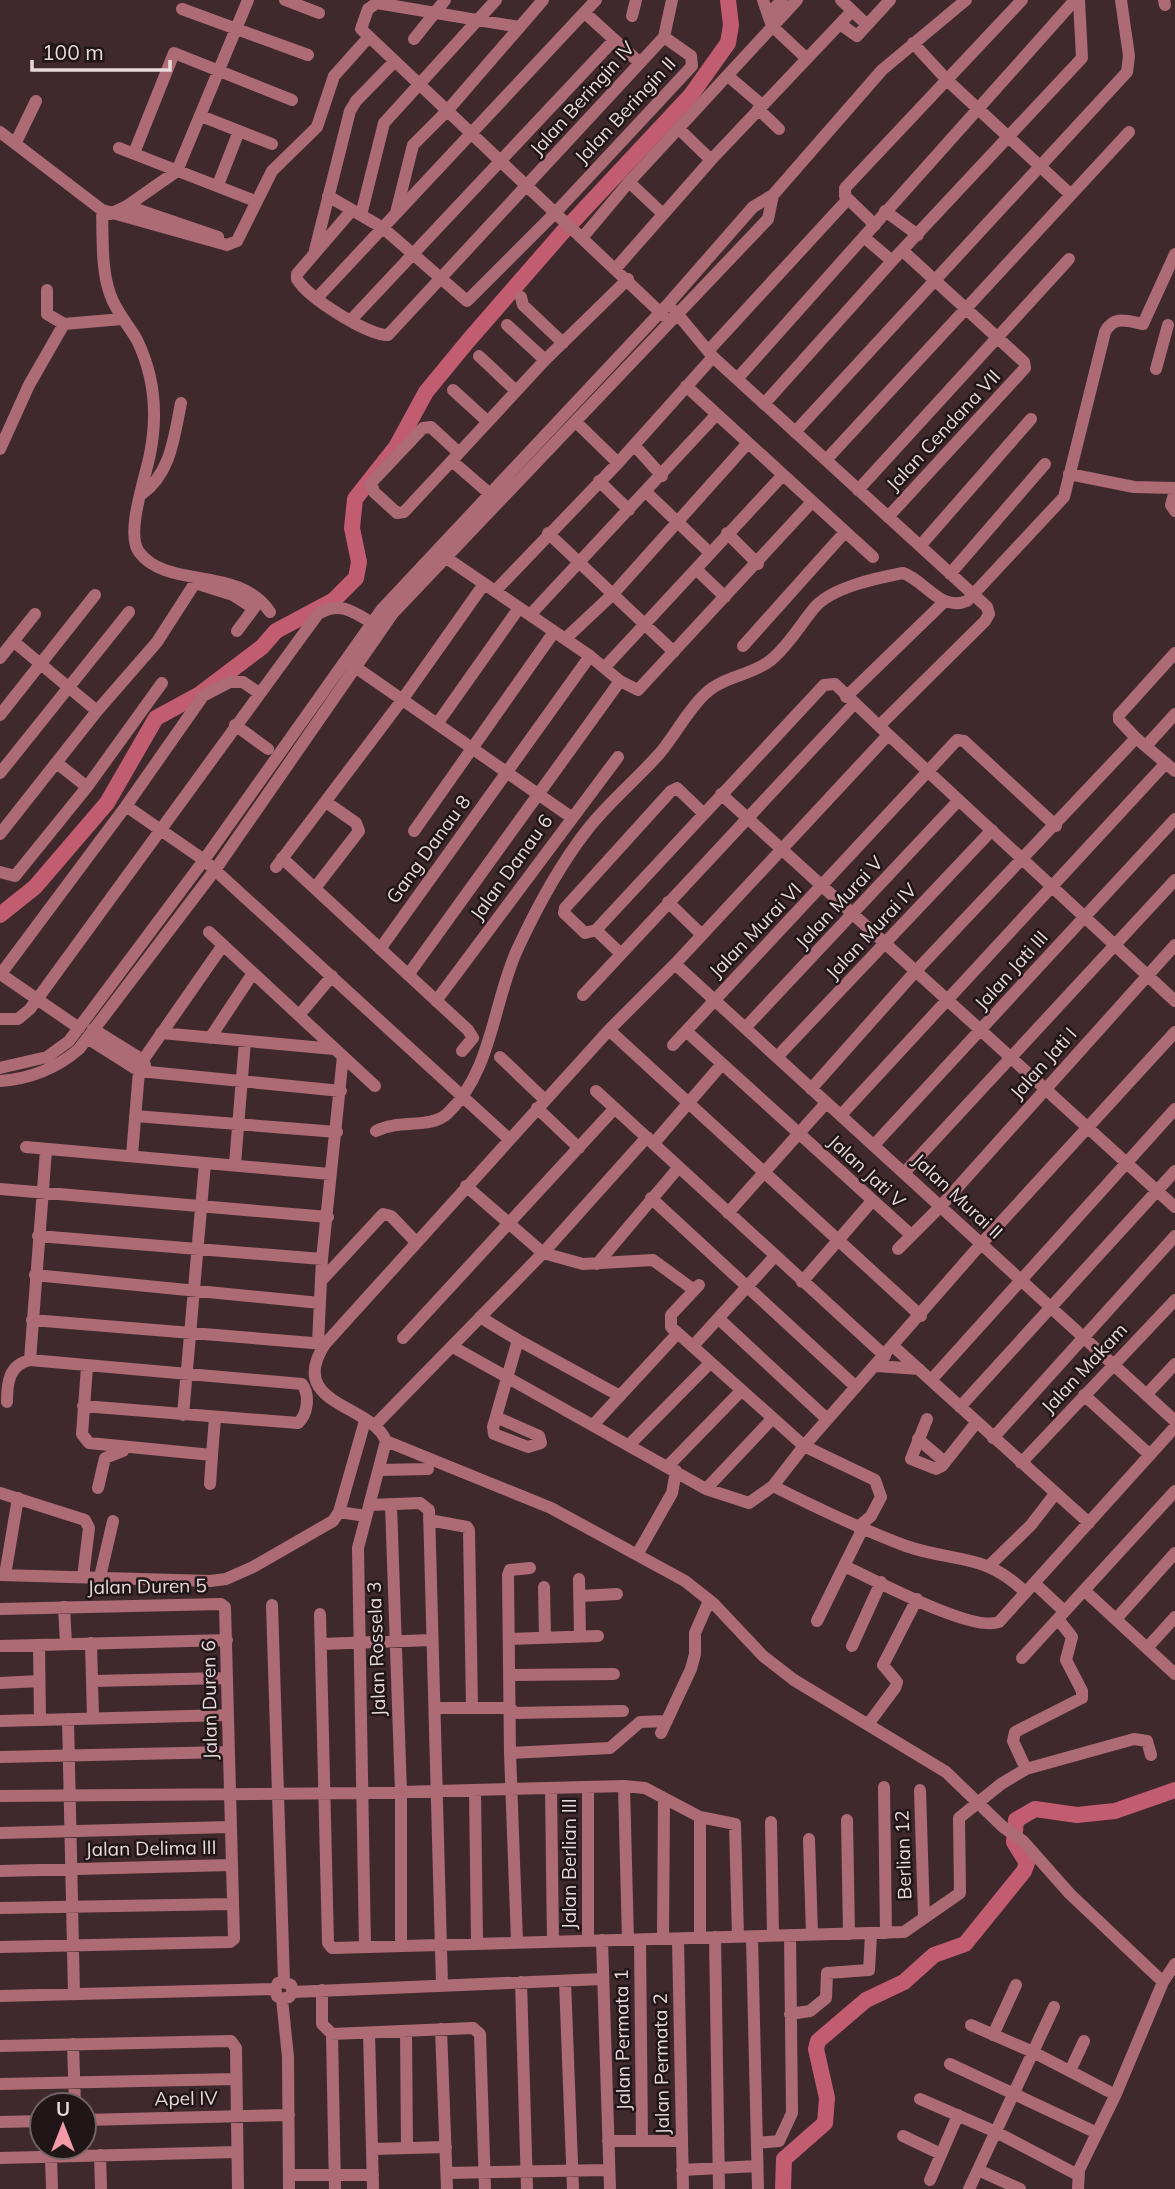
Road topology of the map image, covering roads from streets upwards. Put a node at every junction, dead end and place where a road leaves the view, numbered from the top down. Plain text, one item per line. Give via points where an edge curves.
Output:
1 (248, 0) edge
2 (285, 0) edge
3 (445, 0) edge
4 (496, 0) edge
5 (543, 0) edge
6 (596, 0) edge
7 (672, 0) edge
8 (763, 0) edge
9 (782, 0) edge
10 (797, 0) edge
11 (841, 0) edge
12 (890, 0) edge
13 (966, 0) edge
14 (1022, 0) edge
15 (1077, 0) edge
16 (1121, 0) edge
17 (634, 1) edge
18 (391, 3) edge
19 (182, 9) dead end
20 (852, 11) junction
21 (433, 12) junction
22 (319, 13) dead end
23 (585, 13) junction
24 (632, 16) dead end
25 (478, 20) junction
26 (770, 21) junction
27 (840, 24) junction
28 (867, 25) junction
29 (519, 27) junction
30 (236, 30) junction
31 (664, 37) junction
32 (368, 38) junction
33 (414, 39) dead end
34 (614, 40) junction
35 (913, 43) junction
36 (307, 55) dead end
37 (806, 58) junction
38 (394, 62) junction
39 (639, 63) junction
40 (219, 71) junction
41 (728, 76) junction
42 (948, 80) junction
43 (420, 86) junction
44 (292, 100) dead end
45 (327, 100) junction
46 (36, 102) dead end
47 (760, 107) junction
48 (978, 107) junction
49 (350, 111) junction
50 (447, 111) junction
51 (201, 116) junction
52 (679, 129) junction
53 (779, 129) dead end
54 (239, 131) junction
55 (0, 132) edge
56 (1129, 132) dead end
57 (472, 135) junction
58 (1010, 136) junction
59 (16, 142) junction
60 (272, 144) dead end
61 (119, 148) dead end
62 (134, 153) junction
63 (711, 160) junction
64 (500, 164) junction
65 (1040, 165) junction
66 (177, 171) junction
67 (629, 182) junction
68 (218, 186) junction
69 (529, 186) junction
70 (1070, 194) junction
71 (774, 195) junction
72 (328, 196) junction
73 (250, 199) dead end
74 (848, 199) junction
75 (127, 206) junction
76 (885, 211) junction
77 (106, 212) junction
78 (356, 212) junction
79 (396, 213) junction
80 (663, 214) junction
81 (558, 215) junction
82 (875, 225) junction
83 (383, 228) junction
84 (918, 235) junction
85 (580, 236) junction
86 (218, 237) dead end
87 (865, 238) junction
88 (314, 251) junction
89 (903, 251) junction
90 (412, 254) junction
91 (1175, 254) edge
92 (1069, 259) dead end
93 (892, 261) junction
94 (616, 268) junction
95 (440, 278) junction
96 (628, 279) junction
97 (934, 281) junction
98 (47, 290) dead end
99 (521, 297) dead end
100 (317, 298) junction
101 (665, 307) junction
102 (966, 309) junction
103 (122, 319) junction
104 (675, 319) junction
105 (350, 321) junction
106 (64, 324) junction
107 (1143, 324) junction
108 (507, 325) dead end
109 (1172, 325) edge
110 (997, 337) junction
111 (564, 343) junction
112 (711, 354) junction
113 (480, 356) dead end
114 (545, 360) junction
115 (1156, 369) dead end
116 (737, 379) junction
117 (686, 386) junction
118 (453, 390) dead end
119 (516, 391) junction
120 (181, 403) dead end
121 (764, 404) junction
122 (716, 415) junction
123 (1031, 419) dead end
124 (487, 421) junction
125 (577, 423) junction
126 (795, 432) junction
127 (747, 444) junction
128 (634, 445) junction
129 (0, 449) edge
130 (455, 457) junction
131 (826, 460) junction
132 (618, 463) junction
133 (1045, 464) dead end
134 (1069, 474) junction
135 (662, 476) junction
136 (782, 476) junction
137 (599, 481) junction
138 (1175, 489) edge
139 (858, 490) junction
140 (646, 492) junction
141 (142, 494) junction
142 (491, 494) junction
143 (811, 503) junction
144 (629, 510) junction
145 (1175, 511) edge
146 (888, 517) junction
147 (678, 521) junction
148 (845, 532) junction
149 (548, 533) junction
150 (727, 533) junction
151 (920, 546) junction
152 (710, 553) junction
153 (445, 557) junction
154 (873, 557) dead end
155 (580, 561) junction
156 (758, 564) junction
157 (696, 569) junction
158 (950, 574) junction
159 (489, 587) junction
160 (613, 594) junction
161 (95, 595) dead end
162 (974, 595) junction
163 (725, 597) junction
164 (944, 602) junction
165 (256, 604) junction
166 (524, 611) junction
167 (129, 612) dead end
168 (270, 612) dead end
169 (35, 614) dead end
170 (372, 623) junction
171 (643, 624) junction
172 (237, 632) dead end
173 (560, 636) junction
174 (13, 641) junction
175 (743, 646) dead end
176 (674, 652) junction
177 (1175, 653) edge
178 (1, 655) edge
179 (590, 656) junction
180 (41, 664) junction
181 (350, 664) junction
182 (605, 667) junction
183 (620, 681) junction
184 (162, 683) dead end
185 (69, 687) junction
186 (259, 693) junction
187 (402, 700) junction
188 (850, 701) junction
189 (97, 711) junction
190 (1175, 714) edge
191 (0, 715) edge
192 (437, 724) junction
193 (235, 725) junction
194 (883, 731) junction
195 (1141, 742) junction
196 (472, 748) junction
197 (268, 749) dead end
198 (618, 757) dead end
199 (57, 763) junction
200 (1171, 767) edge
201 (927, 770) junction
202 (507, 772) junction
203 (0, 773) edge
204 (87, 787) junction
205 (538, 794) junction
206 (721, 794) junction
207 (959, 800) junction
208 (327, 802) junction
209 (126, 806) junction
210 (703, 813) junction
211 (571, 817) junction
212 (748, 819) junction
213 (1175, 819) edge
214 (1056, 826) junction
215 (162, 828) junction
216 (992, 830) junction
217 (414, 831) dead end
218 (0, 834) edge
219 (780, 850) junction
220 (1022, 859) junction
221 (204, 860) junction
222 (215, 870) junction
223 (0, 872) edge
224 (1175, 880) edge
225 (823, 887) junction
226 (1055, 887) junction
227 (315, 888) junction
228 (668, 902) junction
229 (853, 916) junction
230 (1086, 916) junction
231 (596, 930) junction
232 (209, 932) dead end
233 (702, 935) junction
234 (223, 945) junction
235 (884, 945) junction
236 (1116, 945) junction
237 (1175, 945) edge
238 (380, 949) junction
239 (620, 953) junction
240 (676, 964) junction
241 (253, 973) junction
242 (914, 973) junction
243 (1148, 974) junction
244 (1, 975) edge
245 (408, 975) junction
246 (332, 976) junction
247 (583, 995) dead end
248 (35, 999) junction
249 (714, 1000) junction
250 (436, 1001) junction
251 (1175, 1001) edge
252 (948, 1002) junction
253 (300, 1014) junction
254 (0, 1019) edge
255 (745, 1028) junction
256 (608, 1030) junction
257 (686, 1031) junction
258 (980, 1032) junction
259 (1175, 1032) edge
260 (161, 1033) junction
261 (81, 1037) junction
262 (210, 1038) junction
263 (245, 1041) junction
264 (673, 1045) dead end
265 (462, 1051) dead end
266 (338, 1052) junction
267 (500, 1057) dead end
268 (777, 1057) junction
269 (1011, 1060) junction
270 (722, 1064) junction
271 (143, 1066) junction
272 (0, 1068) edge
273 (0, 1081) edge
274 (242, 1083) junction
275 (375, 1086) dead end
276 (811, 1089) junction
277 (341, 1091) junction
278 (596, 1091) dead end
279 (1045, 1091) junction
280 (462, 1095) junction
281 (688, 1103) junction
282 (825, 1103) junction
283 (541, 1104) junction
284 (615, 1108) junction
285 (1175, 1109) edge
286 (841, 1115) junction
287 (135, 1116) junction
288 (238, 1126) junction
289 (1089, 1129) junction
290 (376, 1131) dead end
291 (337, 1132) junction
292 (799, 1134) junction
293 (509, 1139) junction
294 (650, 1140) junction
295 (874, 1145) junction
296 (26, 1147) dead end
297 (579, 1148) junction
298 (46, 1150) junction
299 (132, 1155) junction
300 (1126, 1162) junction
301 (205, 1163) junction
302 (234, 1164) junction
303 (679, 1167) junction
304 (1175, 1171) edge
305 (764, 1173) junction
306 (904, 1173) junction
307 (330, 1174) junction
308 (466, 1186) junction
309 (0, 1189) edge
310 (1157, 1190) junction
311 (44, 1191) junction
312 (651, 1198) junction
313 (872, 1201) junction
314 (201, 1204) junction
315 (940, 1206) junction
316 (1175, 1207) edge
317 (728, 1213) junction
318 (328, 1217) junction
319 (510, 1224) junction
320 (910, 1234) junction
321 (38, 1236) junction
322 (1175, 1236) edge
323 (836, 1241) junction
324 (416, 1242) junction
325 (981, 1244) junction
326 (198, 1247) junction
327 (898, 1248) dead end
328 (543, 1253) junction
329 (775, 1256) junction
330 (322, 1259) junction
331 (597, 1264) junction
332 (35, 1275) junction
333 (1021, 1280) junction
334 (321, 1282) junction
335 (802, 1282) junction
336 (746, 1288) junction
337 (194, 1289) junction
338 (1175, 1300) edge
339 (320, 1303) junction
340 (1052, 1309) junction
341 (921, 1316) junction
342 (480, 1317) junction
343 (719, 1319) junction
344 (32, 1320) junction
345 (189, 1334) junction
346 (677, 1334) junction
347 (1085, 1337) junction
348 (403, 1338) dead end
349 (518, 1340) junction
350 (322, 1343) junction
351 (453, 1346) junction
352 (693, 1346) junction
353 (885, 1356) junction
354 (30, 1360) junction
355 (710, 1363) junction
356 (1113, 1363) junction
357 (1175, 1364) edge
358 (88, 1367) junction
359 (919, 1369) junction
360 (184, 1376) junction
361 (932, 1379) junction
362 (508, 1380) junction
363 (856, 1387) junction
364 (741, 1391) junction
365 (1147, 1394) junction
366 (1084, 1395) junction
367 (620, 1396) junction
368 (7, 1402) dead end
369 (83, 1406) junction
370 (960, 1407) junction
371 (183, 1415) junction
372 (496, 1417) dead end
373 (215, 1418) junction
374 (827, 1419) junction
375 (927, 1419) dead end
376 (771, 1420) junction
377 (1175, 1421) edge
378 (370, 1423) junction
379 (976, 1423) junction
380 (593, 1425) junction
381 (1175, 1427) edge
382 (993, 1438) junction
383 (918, 1439) junction
384 (386, 1441) junction
385 (629, 1446) junction
386 (804, 1446) junction
387 (125, 1448) junction
388 (212, 1455) junction
389 (1150, 1455) junction
390 (945, 1462) junction
391 (1021, 1463) junction
392 (428, 1469) dead end
393 (671, 1469) junction
394 (380, 1471) junction
395 (210, 1484) dead end
396 (773, 1486) junction
397 (98, 1488) dead end
398 (706, 1489) junction
399 (1175, 1491) edge
400 (0, 1493) edge
401 (1055, 1494) junction
402 (18, 1498) junction
403 (391, 1505) junction
404 (368, 1511) junction
405 (339, 1512) junction
406 (429, 1520) junction
407 (113, 1521) dead end
408 (1088, 1523) junction
409 (860, 1529) junction
410 (638, 1553) junction
411 (1175, 1553) edge
412 (990, 1565) junction
413 (845, 1566) junction
414 (530, 1568) dead end
415 (2, 1575) edge
416 (83, 1577) junction
417 (100, 1577) junction
418 (579, 1579) dead end
419 (881, 1582) junction
420 (544, 1587) dead end
421 (1029, 1587) junction
422 (1085, 1591) junction
423 (617, 1594) dead end
424 (580, 1596) junction
425 (917, 1599) junction
426 (709, 1601) junction
427 (272, 1605) dead end
428 (64, 1607) junction
429 (225, 1607) joint
430 (0, 1609) edge
431 (320, 1614) dead end
432 (1061, 1615) junction
433 (1175, 1617) edge
434 (1115, 1619) junction
435 (817, 1620) dead end
436 (580, 1636) junction
437 (598, 1636) dead end
438 (545, 1637) junction
439 (509, 1639) junction
440 (227, 1640) junction
441 (432, 1640) junction
442 (395, 1641) junction
443 (358, 1642) junction
444 (91, 1643) junction
445 (66, 1644) junction
446 (321, 1644) junction
447 (39, 1645) junction
448 (0, 1646) edge
449 (852, 1646) dead end
450 (1147, 1648) junction
451 (1022, 1658) dead end
452 (614, 1674) dead end
453 (1175, 1674) edge
454 (510, 1675) junction
455 (226, 1678) junction
456 (39, 1681) junction
457 (92, 1681) junction
458 (0, 1683) edge
459 (435, 1708) junction
460 (472, 1708) junction
461 (511, 1711) junction
462 (624, 1711) dead end
463 (227, 1715) junction
464 (68, 1718) junction
465 (93, 1718) junction
466 (40, 1720) junction
467 (0, 1721) edge
468 (667, 1721) junction
469 (869, 1723) junction
470 (661, 1733) dead end
471 (228, 1752) junction
472 (510, 1753) junction
473 (69, 1755) junction
474 (1151, 1755) dead end
475 (0, 1757) edge
476 (1026, 1769) junction
477 (624, 1786) junction
478 (588, 1787) junction
479 (884, 1787) dead end
480 (551, 1788) junction
481 (475, 1790) junction
482 (512, 1790) junction
483 (920, 1790) dead end
484 (437, 1791) junction
485 (230, 1792) junction
486 (401, 1792) junction
487 (280, 1793) junction
488 (325, 1793) junction
489 (362, 1793) junction
490 (70, 1794) junction
491 (0, 1796) edge
492 (664, 1799) junction
493 (978, 1803) junction
494 (700, 1817) junction
495 (847, 1820) dead end
496 (771, 1822) dead end
497 (230, 1827) junction
498 (71, 1831) junction
499 (0, 1833) edge
500 (809, 1839) dead end
501 (231, 1865) junction
502 (71, 1869) junction
503 (0, 1871) edge
504 (232, 1903) junction
505 (72, 1907) junction
506 (0, 1909) edge
507 (924, 1918) junction
508 (886, 1933) junction
509 (849, 1934) junction
510 (790, 1935) junction
511 (812, 1935) junction
512 (871, 1935) junction
513 (773, 1936) junction
514 (715, 1937) junction
515 (738, 1937) junction
516 (752, 1937) junction
517 (701, 1938) junction
518 (663, 1939) junction
519 (678, 1939) junction
520 (602, 1940) junction
521 (634, 1940) junction
522 (517, 1941) junction
523 (588, 1941) junction
524 (441, 1942) junction
525 (477, 1942) junction
526 (553, 1942) junction
527 (401, 1944) junction
528 (74, 1945) junction
529 (0, 1947) edge
530 (365, 1947) junction
531 (1175, 1964) edge
532 (602, 1979) junction
533 (565, 1981) junction
534 (521, 1982) junction
535 (1163, 1982) junction
536 (442, 1985) junction
537 (1016, 1985) dead end
538 (284, 1990) junction
539 (322, 1990) junction
540 (74, 1994) junction
541 (0, 1996) edge
542 (1054, 2007) dead end
543 (790, 2014) junction
544 (971, 2025) dead end
545 (441, 2029) junction
546 (406, 2031) junction
547 (332, 2034) junction
548 (369, 2034) junction
549 (993, 2035) junction
550 (1084, 2041) dead end
551 (74, 2044) junction
552 (0, 2046) edge
553 (1033, 2052) junction
554 (950, 2064) dead end
555 (1070, 2071) junction
556 (235, 2079) junction
557 (74, 2082) junction
558 (0, 2084) edge
559 (74, 2091) edge
560 (1108, 2091) dead end
561 (1013, 2094) junction
562 (920, 2099) dead end
563 (289, 2115) junction
564 (958, 2115) junction
565 (236, 2116) junction
566 (98, 2120) edge
567 (28, 2121) edge
568 (0, 2122) edge
569 (996, 2132) junction
570 (1097, 2133) junction
571 (903, 2136) dead end
572 (608, 2141) junction
573 (642, 2141) junction
574 (682, 2141) junction
575 (757, 2143) junction
576 (446, 2147) junction
577 (407, 2148) junction
578 (372, 2149) junction
579 (237, 2152) junction
580 (941, 2154) junction
581 (100, 2155) joint
582 (28, 2157) edge
583 (0, 2158) edge
584 (51, 2161) edge
585 (757, 2166) junction
586 (719, 2168) junction
587 (608, 2170) junction
588 (682, 2170) junction
589 (978, 2170) junction
590 (527, 2171) junction
591 (572, 2171) junction
592 (484, 2172) junction
593 (447, 2173) junction
594 (289, 2175) junction
595 (335, 2175) junction
596 (373, 2175) junction
597 (1078, 2175) junction
598 (930, 2179) dead end
599 (52, 2189) edge
600 (101, 2189) edge
601 (238, 2189) edge
602 (289, 2189) edge
603 (335, 2189) edge
604 (373, 2189) edge
605 (447, 2189) edge
606 (485, 2189) edge
607 (527, 2189) edge
608 (573, 2189) edge
609 (610, 2189) edge
610 (683, 2189) edge
611 (719, 2189) edge
612 (758, 2189) edge
613 (969, 2189) edge
614 (1018, 2189) edge
615 (1078, 2189) edge

1 - 30 street
2 - 22 street
3 - 21 street
4 - 25 street
5 - 29 street
6 - 23 street
7 - 31 street
8 - 26 street
9 - 26 street
10 - 26 street
11 - 20 street
12 - 28 street
13 - 35 street
14 - 42 street
15 - 48 street
15 - 58 street via 1082,58
16 - 65 street via 1130,63 1126,72
17 - 24 street
18 - 21 street
18 - 32 street via 375,3 368,9 361,29
19 - 30 street
20 - 27 street
20 - 28 street
21 - 25 street
21 - 33 street
23 - 34 street
23 - 57 street
25 - 29 street
25 - 43 street
26 - 37 street
26 - 41 street
27 - 28 street via 854,37
27 - 37 street
29 - 50 street
30 - 36 street
30 - 40 street
31 - 39 street, Jalan Beringin IV
31 - 81 street, Jalan Beringin II via 691,56 692,66
32 - 38 street
32 - 45 street via 340,67
34 - 39 street
34 - 64 street
35 - 42 street
35 - 71 street via 882,70
37 - 47 street
38 - 43 street
38 - 49 street
39 - 69 street, Jalan Beringin IV
40 - 44 street
40 - 51 street
40 - 62 street via 174,53
41 - 47 street
41 - 52 street
42 - 48 street
42 - 74 street via 845,188 843,194
43 - 50 street
43 - 78 street via 384,123
45 - 49 street
45 - 77 street via 313,132 272,171 237,241 219,245
46 - 59 street
47 - 53 street
47 - 63 street
48 - 58 street
48 - 76 street
49 - 72 street
50 - 57 street
50 - 79 street via 413,145
51 - 54 street
51 - 66 street
52 - 63 street
52 - 67 street
54 - 60 street
54 - 68 street
55 - 59 street
56 - 70 street
57 - 64 street
57 - 79 street
58 - 65 street
58 - 84 street
59 - 77 street
61 - 62 street
62 - 66 street
63 - 80 street
64 - 69 street
64 - 90 street
65 - 70 street
65 - 97 street
66 - 68 street
66 - 75 street
67 - 80 street
67 - 85 street
68 - 73 street
69 - 81 street
69 - 95 street, Jalan Beringin IV
70 - 102 street
71 - 101 street via 756,204
71 - 104 street via 768,219
72 - 78 street
72 - 88 street
74 - 82 street
74 - 112 street
75 - 77 street
75 - 86 street
76 - 82 street
76 - 84 street
77 - 103 street via 106,276
78 - 83 street
78 - 88 street
79 - 83 street
80 - 94 street
81 - 85 street
81 - 95 street, Jalan Beringin II via 467,301
82 - 87 street
83 - 90 street
83 - 100 street
84 - 89 street
85 - 94 street
87 - 93 street
87 - 116 street
88 - 100 street via 297,274 300,284
89 - 93 street
89 - 97 street
90 - 95 street
90 - 105 street
91 - 107 street
92 - 110 street
93 - 121 street
94 - 96 street
95 - 105 street, Jalan Beringin IV via 388,335
96 - 101 street
96 - 111 street
97 - 102 street
97 - 126 street
98 - 106 street via 47,314
99 - 111 street
100 - 105 street
101 - 104 street
101 - 142 street
102 - 110 street
102 - 131 street
103 - 106 street
103 - 141 street via 138,342 155,398
104 - 112 street
104 - 125 street
106 - 129 street
107 - 109 street
107 - 134 street via 1117,320 1105,332
108 - 114 street
109 - 115 street
110 - 139 street
110 - 146 street, Jalan Cendana VII via 1025,368
111 - 114 street
112 - 116 street
112 - 117 street
113 - 119 street
114 - 119 street
116 - 121 street
117 - 122 street
117 - 128 street
118 - 124 street
119 - 124 street
120 - 141 street via 165,467 158,481
121 - 126 street
122 - 127 street
122 - 135 street
123 - 151 street
124 - 130 street
125 - 132 street
125 - 153 street
126 - 131 street
127 - 136 street
127 - 147 street
128 - 132 street
128 - 135 street
130 - 130 street via 401,514 371,487 426,426 434,428
130 - 142 street
131 - 139 street
132 - 137 street
133 - 158 street
134 - 138 street via 1134,487
134 - 162 street via 1060,504
135 - 140 street
136 - 143 street
136 - 150 street
137 - 144 street
137 - 149 street
138 - 145 street via 1171,505
139 - 146 street
140 - 144 street
140 - 147 street
141 - 165 street via 134,539 146,559 158,567 222,580
142 - 170 street
143 - 148 street
143 - 156 street
144 - 155 street
146 - 151 street
147 - 152 street
147 - 160 street
148 - 154 street
148 - 175 street
149 - 155 street
149 - 159 street
150 - 152 street
150 - 156 street
151 - 158 street
152 - 157 street
153 - 159 street
153 - 181 street
155 - 160 street
155 - 166 street
156 - 163 street
157 - 163 street
157 - 171 street
158 - 162 street
159 - 166 street
159 - 187 street
160 - 171 street
160 - 173 street
161 - 180 street
162 - 164 street via 963,603
162 - 194 street via 987,607 989,616
163 - 176 street
164 - 188 street
164 - 280 street via 903,573 845,587 817,606 767,663 704,694 663,748 586,832 545,897 516,952 480,1066
165 - 168 street
165 - 172 street
165 - 189 street via 195,583 157,642
166 - 173 street
166 - 192 street
167 - 185 street
169 - 174 street
170 - 181 street
170 - 186 street via 344,607 318,614
171 - 176 street
171 - 182 street
173 - 179 street
173 - 196 street
174 - 178 street
174 - 180 street
176 - 183 street via 638,690
177 - 195 street via 1119,715
179 - 182 street
179 - 202 street, Gang Danau 8
180 - 185 street
180 - 191 street
181 - 187 street
181 - 221 street
181 - 222 street
182 - 183 street
183 - 205 street
184 - 204 street
185 - 189 street
185 - 203 street
186 - 193 street
186 - 209 street via 243,682 230,682 203,696
187 - 192 street
187 - 208 street
188 - 194 street
188 - 206 street via 835,684 824,685
188 - 212 street
189 - 199 street
190 - 195 street
192 - 196 street
193 - 197 street
193 - 215 street
194 - 201 street
194 - 219 street
195 - 200 street
195 - 214 street
196 - 202 street
196 - 217 street
198 - 211 street, Jalan Danau 6
199 - 204 street
199 - 218 street
200 - 226 street
201 - 207 street
201 - 214 street, Jalan Murai VI via 957,740 963,740
201 - 225 street, Jalan Murai VI
202 - 205 street
202 - 238 street, Gang Danau 8
204 - 223 street via 15,876
205 - 211 street
205 - 245 street
206 - 210 street
206 - 212 street
207 - 216 street
207 - 229 street, Jalan Murai V
208 - 227 street via 356,823 359,831
208 - 227 street via 279,862
209 - 215 street
209 - 244 street
210 - 231 street
210 - 231 street via 677,788 671,791 565,908 564,914 585,933
211 - 250 street, Jalan Danau 6
212 - 219 street
212 - 228 street
213 - 230 street, Jalan Jati III
214 - 220 street
215 - 221 street
215 - 248 street
216 - 220 street
216 - 235 street, Jalan Murai IV
219 - 225 street
219 - 233 street
220 - 226 street
220 - 242 street
221 - 222 street
221 - 261 street
222 - 246 street
222 - 261 street
224 - 236 street
225 - 229 street
225 - 249 street, Jalan Murai VI
226 - 230 street
226 - 252 street
227 - 238 street
228 - 233 street
228 - 239 street
229 - 235 street
229 - 255 street, Jalan Murai V
230 - 236 street
230 - 258 street, Jalan Jati III
231 - 239 street
232 - 234 street
233 - 240 street
234 - 241 street
234 - 260 street
235 - 242 street
235 - 268 street, Jalan Murai IV
236 - 243 street
236 - 269 street
237 - 243 street, Jalan Jati I
238 - 245 street
239 - 247 street
240 - 249 street, Jalan Murai II
240 - 256 street
241 - 253 street
241 - 262 street
242 - 252 street
242 - 276 street
243 - 251 street
243 - 279 street, Jalan Jati I
244 - 248 street
245 - 250 street
246 - 253 street
246 - 280 street
248 - 254 street via 22,1017
248 - 261 street
249 - 255 street, Jalan Murai II
249 - 257 street, Jalan Murai VI
250 - 265 street via 472,1035
252 - 258 street
252 - 286 street
253 - 266 street
255 - 268 street, Jalan Murai II
256 - 281 street
256 - 283 street
257 - 264 street, Jalan Murai VI
257 - 270 street, Jalan Jati V
258 - 269 street
258 - 295 street, Jalan Jati III
259 - 289 street
260 - 262 street
260 - 271 street
261 - 271 street
261 - 272 street via 47,1057
261 - 273 street via 49,1069
262 - 263 street
263 - 266 street
263 - 274 street
266 - 275 street
266 - 277 street
267 - 283 street
268 - 276 street, Jalan Murai II
269 - 279 street
269 - 306 street
270 - 281 street
270 - 292 street, Jalan Jati V
271 - 274 street
271 - 287 street
274 - 277 street
274 - 288 street
276 - 282 street, Jalan Murai II
277 - 291 street
278 - 284 street
279 - 289 street
279 - 315 street, Jalan Jati I
280 - 290 street via 445,1116 428,1123 395,1123
280 - 293 street
281 - 294 street
281 - 305 street
282 - 286 street, Jalan Murai II
282 - 292 street
283 - 293 street
283 - 297 street
284 - 294 street
284 - 297 street
285 - 300 street
286 - 295 street, Jalan Murai II
287 - 288 street
287 - 299 street
288 - 291 street
288 - 302 street
289 - 300 street
289 - 325 street
291 - 307 street
292 - 305 street
292 - 313 street, Jalan Jati V
293 - 308 street
294 - 303 street
294 - 328 street
295 - 306 street, Jalan Murai II
296 - 298 street
297 - 319 street
298 - 299 street
298 - 311 street
299 - 301 street
300 - 310 street
300 - 333 street
301 - 302 street
301 - 314 street
302 - 307 street
303 - 312 street
303 - 317 street
304 - 310 street
305 - 317 street
305 - 323 street
306 - 315 street, Jalan Murai II
307 - 318 street
308 - 319 street
308 - 324 street
309 - 311 street
310 - 316 street
310 - 340 street
311 - 314 street
311 - 321 street
312 - 331 street
312 - 336 street
313 - 320 street, Jalan Jati V
313 - 323 street
314 - 318 street
314 - 326 street
315 - 320 street, Jalan Jati I
315 - 325 street, Jalan Murai II
317 - 329 street
318 - 330 street
319 - 328 street
319 - 348 street
320 - 327 street, Jalan Jati I
321 - 326 street
321 - 332 street
322 - 347 street
323 - 335 street
323 - 341 street
324 - 334 street via 391,1216 383,1214
324 - 350 street
325 - 333 street, Jalan Murai II
325 - 341 street
326 - 330 street
326 - 337 street
328 - 331 street
328 - 342 street
329 - 335 street
329 - 336 street
330 - 334 street
331 - 346 street via 653,1260 696,1287 671,1315 671,1327
332 - 337 street
332 - 344 street
333 - 340 street, Jalan Murai II
333 - 361 street
334 - 339 street
335 - 353 street
336 - 343 street
336 - 363 street
337 - 339 street
337 - 345 street
338 - 356 street, Jalan Makam
339 - 350 street
340 - 347 street, Jalan Murai II
340 - 370 street
341 - 353 street
342 - 349 street
342 - 351 street
343 - 352 street
343 - 374 street
344 - 345 street
344 - 354 street
345 - 350 street
345 - 360 street
346 - 352 street
346 - 367 street
347 - 356 street, Jalan Murai II
347 - 382 street
349 - 362 street
349 - 367 street
350 - 378 street via 315,1365 318,1381 332,1401
351 - 362 street
351 - 378 street
352 - 355 street
353 - 359 street
353 - 359 street
353 - 363 street
354 - 358 street
354 - 368 street via 21,1362 10,1374
355 - 364 street
355 - 385 street
356 - 365 street, Jalan Murai II
356 - 366 street, Jalan Makam
357 - 365 street
358 - 360 street
358 - 369 street
359 - 361 street
360 - 371 street
360 - 373 street via 302,1384 307,1390 304,1416 298,1423
361 - 370 street
362 - 372 street
362 - 380 street
363 - 374 street
364 - 376 street
364 - 393 street
365 - 377 street, Jalan Murai II
366 - 389 street
366 - 391 street, Jalan Makam
367 - 380 street
369 - 371 street
369 - 387 street via 83,1439
370 - 379 street
371 - 373 street
373 - 388 street
374 - 386 street
375 - 383 street
376 - 386 street
376 - 398 street
378 - 384 street
378 - 405 street
379 - 382 street
379 - 390 street
380 - 385 street
381 - 389 street
382 - 391 street
383 - 390 street
383 - 390 street via 912,1461 936,1469
384 - 394 street
384 - 410 street via 551,1508
385 - 393 street
386 - 396 street
386 - 409 street via 875,1480 881,1497
387 - 388 street
387 - 397 street via 105,1458
388 - 395 street
389 - 408 street
391 - 401 street
392 - 394 street
393 - 398 street
393 - 410 street via 672,1493
394 - 404 street
396 - 398 street via 750,1503
396 - 409 street
399 - 422 street
400 - 402 street
401 - 408 street
401 - 412 street
402 - 415 street
402 - 416 street via 88,1523
403 - 404 street
403 - 406 street via 420,1503 429,1510
403 - 442 street, Jalan Rossela 3
404 - 405 street
404 - 443 street via 358,1548
405 - 417 street via 326,1527 226,1579
406 - 441 street
406 - 460 street via 469,1530
407 - 417 street
408 - 421 street
409 - 412 street via 915,1549
409 - 413 street
410 - 426 street
411 - 434 street
412 - 421 street
413 - 419 street
413 - 435 street
414 - 439 street via 509,1571
415 - 416 street
416 - 417 street
418 - 424 street
419 - 425 street
419 - 449 street
420 - 438 street
421 - 425 street via 999,1622 986,1626
421 - 432 street
422 - 432 street
422 - 434 street
423 - 424 street
424 - 436 street
425 - 469 street via 883,1665 897,1682 895,1688
426 - 468 street via 695,1633 691,1669
426 - 469 street via 763,1656 794,1680
427 - 487 street
428 - 429 street, Jalan Duren 5
428 - 430 street
428 - 445 street, Jalan Duren 5
429 - 440 street, Jalan Duren 6
431 - 446 street
432 - 451 street
432 - 476 street via 1072,1637 1066,1660 1082,1698 1015,1731 1013,1741
433 - 450 street
434 - 450 street
436 - 437 street
436 - 438 street
438 - 439 street
439 - 454 street
440 - 444 street
440 - 455 street, Jalan Duren 6
441 - 442 street
441 - 459 street
442 - 443 street
442 - 486 street, Jalan Rossela 3
443 - 446 street
443 - 489 street
444 - 445 street
444 - 457 street
445 - 447 street
446 - 488 street
447 - 448 street
447 - 456 street
450 - 453 street
452 - 454 street
454 - 461 street
455 - 457 street
455 - 463 street, Jalan Duren 6
456 - 458 street
456 - 466 street
457 - 465 street
459 - 460 street
459 - 484 street
460 - 461 street
461 - 462 street
461 - 472 street
463 - 465 street
463 - 471 street, Jalan Duren 6
464 - 465 street
464 - 466 street
464 - 473 street
466 - 467 street
468 - 470 street
468 - 472 street via 639,1723 610,1748
469 - 493 street via 946,1772
471 - 473 street
471 - 485 street, Jalan Duren 6
472 - 482 street
473 - 475 street
473 - 490 street
474 - 476 street via 1147,1741 1133,1739
476 - 493 street
477 - 478 street
477 - 492 street via 645,1788
477 - 521 street, Jalan Permata 1
478 - 480 street
478 - 523 street, Jalan Berlian III
479 - 508 street
480 - 482 street
480 - 526 street
481 - 482 street
481 - 484 street
481 - 525 street
482 - 522 street
483 - 507 street, Berlian 12
484 - 486 street
484 - 524 street
485 - 487 street
485 - 490 street
485 - 497 street, Jalan Duren 6
486 - 489 street
486 - 527 street, Jalan Rossela 3
487 - 488 street
487 - 538 street
488 - 489 street
488 - 530 street via 328,1943 332,1948
489 - 530 street
490 - 491 street
490 - 498 street
492 - 494 street
492 - 518 street
493 - 507 street via 959,1818 960,1893
493 - 535 street via 1023,1841 1070,1894
494 - 515 street via 735,1824
494 - 517 street
495 - 509 street
496 - 513 street
497 - 498 street
497 - 501 street, Jalan Duren 6
498 - 499 street
498 - 502 street
500 - 511 street
501 - 502 street, Jalan Delima III
501 - 504 street, Jalan Duren 6
502 - 503 street, Jalan Delima III
502 - 505 street
504 - 505 street
504 - 528 street, Jalan Duren 6 via 234,1939 230,1942
505 - 506 street
505 - 528 street
507 - 508 street via 907,1931
508 - 512 street
509 - 511 street
509 - 512 street
510 - 511 street
510 - 513 street
510 - 543 street
512 - 543 street via 869,1970 827,1973 827,1998 810,2011
513 - 516 street
514 - 515 street
514 - 517 street
514 - 586 street
515 - 516 street
516 - 575 street
517 - 519 street
518 - 519 street
518 - 521 street
519 - 574 street, Jalan Permata 2
520 - 521 street
520 - 523 street
520 - 532 street
521 - 573 street, Jalan Permata 1
522 - 525 street
522 - 526 street
523 - 526 street
524 - 525 street
524 - 527 street
524 - 536 street
527 - 530 street
528 - 529 street
528 - 540 street
531 - 535 street
532 - 533 street
532 - 572 street
533 - 534 street
533 - 591 street
534 - 536 street
534 - 590 street
535 - 570 street
536 - 539 street
537 - 549 street
538 - 539 street
538 - 540 street
538 - 563 street
539 - 547 street via 322,2024
540 - 541 street
542 - 553 street
543 - 575 street via 790,2119 779,2141
544 - 549 street
545 - 546 street
545 - 576 street
545 - 592 street via 473,2028 480,2034
546 - 548 street
546 - 577 street
547 - 548 street
547 - 595 street
548 - 578 street
549 - 553 street
550 - 555 street
551 - 552 street
551 - 556 street via 231,2041 236,2048
551 - 557 street
553 - 555 street
553 - 561 street
554 - 561 street
555 - 560 street
556 - 557 street
556 - 565 street
557 - 558 street
557 - 559 street
561 - 569 street
561 - 570 street
562 - 564 street
563 - 565 street, Apel IV
563 - 594 street
564 - 569 street
564 - 580 street
565 - 566 street, Apel IV
565 - 579 street
567 - 568 street
569 - 589 street
569 - 597 street
570 - 597 street
571 - 580 street
572 - 573 street
572 - 587 street
573 - 574 street
574 - 588 street, Jalan Permata 2
575 - 585 street
576 - 577 street
576 - 593 street
577 - 578 street
578 - 596 street
579 - 581 street
579 - 601 street
580 - 598 street
581 - 600 street
582 - 583 street
584 - 599 street
585 - 586 street
585 - 612 street
586 - 588 street
586 - 611 street
587 - 591 street
587 - 609 street
588 - 610 street, Jalan Permata 2
589 - 613 street
589 - 614 street
590 - 591 street
590 - 592 street
590 - 607 street
591 - 608 street
592 - 593 street
592 - 606 street
593 - 605 street
594 - 595 street
594 - 602 street
595 - 596 street
595 - 603 street
596 - 604 street
597 - 615 street

